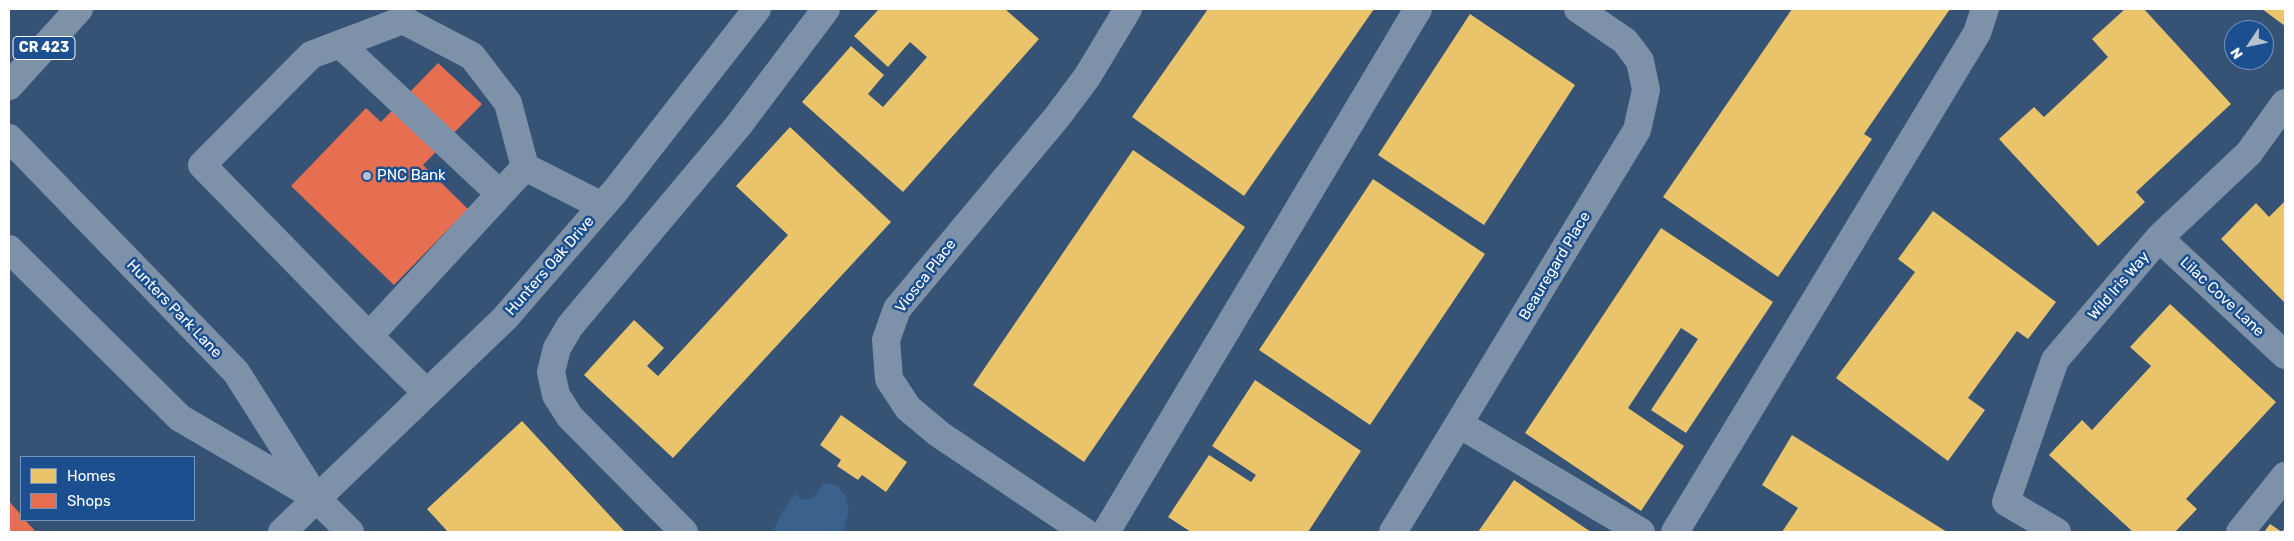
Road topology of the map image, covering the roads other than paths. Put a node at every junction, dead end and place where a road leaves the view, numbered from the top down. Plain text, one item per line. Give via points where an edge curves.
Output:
1 (79, 9) edge
2 (756, 9) edge
3 (826, 9) edge
4 (1418, 9) edge
5 (1578, 9) edge
6 (1985, 9) edge
7 (1119, 12) edge
8 (340, 44) junction
9 (9, 86) edge
10 (2285, 103) edge
11 (9, 138) edge
12 (525, 167) junction
13 (500, 194) junction
14 (602, 206) junction
15 (2160, 238) junction
16 (9, 249) edge
17 (369, 336) junction
18 (2285, 355) edge
19 (427, 393) junction
20 (1459, 424) junction
21 (2285, 476) edge
22 (316, 498) junction
23 (282, 532) edge
24 (350, 532) edge
25 (684, 532) edge
26 (1085, 532) edge
27 (1106, 532) edge
28 (1393, 532) edge
29 (1641, 532) edge
30 (1675, 532) edge
31 (2057, 532) edge
32 (2240, 532) edge

1 - 9 highway, CR 423
2 - 14 street, Hunters Oak Drive
3 - 25 street via 738,126 570,326 557,348 551,372 556,395 570,417
4 - 27 street
5 - 20 street, Beauregard Place via 1625,41 1640,61 1646,90 1637,130
6 - 30 street via 1977,32
7 - 26 street, Viosca Place via 1087,77 897,309 886,340 889,379 908,408 939,434
8 - 12 street via 403,20 472,56 508,104
8 - 13 street
8 - 17 street via 311,55 202,165
10 - 15 street, Wild Iris Way via 2249,153
11 - 22 street, Hunters Park Lane via 236,372
12 - 13 street
12 - 14 street
13 - 17 street
14 - 19 street, Hunters Oak Drive via 505,318
15 - 18 street, Lilac Cove Lane
15 - 31 street, Wild Iris Way via 2055,360 2006,502
16 - 22 street, Hunters Park Lane via 180,418
17 - 19 street
19 - 22 street, Hunters Oak Drive
20 - 28 street, Beauregard Place
20 - 29 street
21 - 32 street
22 - 23 street, Hunters Oak Drive
22 - 24 street, Hunters Park Lane

